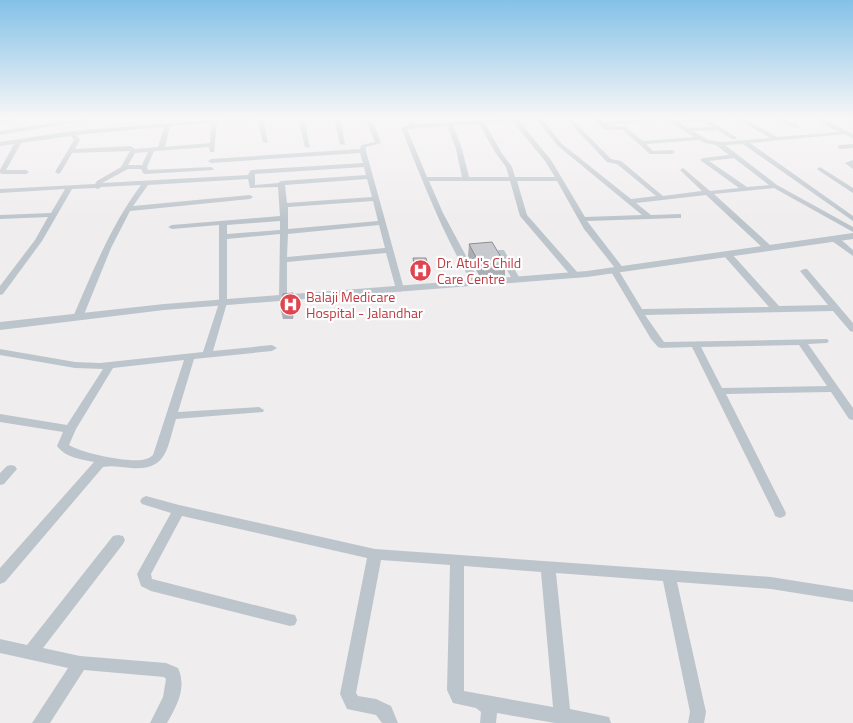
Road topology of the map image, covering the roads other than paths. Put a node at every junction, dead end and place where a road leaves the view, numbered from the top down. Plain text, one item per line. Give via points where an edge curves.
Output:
1 (133, 151) edge
2 (362, 151) edge
3 (13, 152) edge
4 (71, 152) joint
5 (75, 152) edge
6 (151, 152) edge
7 (212, 152) edge
8 (351, 152) edge
9 (413, 152) edge
10 (460, 152) edge
11 (498, 152) edge
12 (541, 152) edge
13 (567, 152) edge
14 (601, 152) edge
15 (651, 152) edge
16 (672, 152) dead end
17 (728, 152) edge
18 (758, 152) edge
19 (734, 156) junction
20 (211, 161) junction
21 (853, 162) edge
22 (367, 165) junction
23 (144, 167) junction
24 (853, 167) edge
25 (125, 168) junction
26 (211, 169) junction
27 (820, 169) dead end
28 (683, 170) dead end
29 (26, 172) dead end
30 (58, 172) dead end
31 (251, 176) junction
32 (369, 176) junction
33 (560, 178) junction
34 (211, 179) junction
35 (424, 179) junction
36 (466, 179) junction
37 (513, 180) junction
38 (145, 184) junction
39 (280, 185) junction
40 (775, 186) junction
41 (98, 187) junction
42 (69, 189) junction
43 (747, 190) junction
44 (0, 191) edge
45 (853, 191) edge
46 (710, 194) junction
47 (250, 197) dead end
48 (375, 198) junction
49 (662, 198) junction
50 (631, 202) junction
51 (284, 205) junction
52 (128, 209) junction
53 (53, 215) junction
54 (678, 216) dead end
55 (0, 217) edge
56 (649, 217) junction
57 (284, 218) junction
58 (582, 219) junction
59 (853, 219) edge
60 (223, 223) junction
61 (382, 223) junction
62 (172, 227) dead end
63 (853, 230) edge
64 (284, 231) junction
65 (853, 236) edge
66 (222, 237) junction
67 (835, 239) junction
68 (768, 248) junction
69 (388, 250) junction
70 (501, 252) dead end
71 (853, 254) edge
72 (728, 255) junction
73 (284, 260) junction
74 (617, 269) junction
75 (804, 272) dead end
76 (575, 275) junction
77 (516, 279) junction
78 (5, 281) edge
79 (476, 282) junction
80 (400, 288) junction
81 (0, 292) edge
82 (283, 297) junction
83 (224, 302) junction
84 (834, 308) junction
85 (776, 309) junction
86 (640, 312) junction
87 (78, 317) junction
88 (0, 326) edge
89 (853, 329) edge
90 (824, 341) dead end
91 (802, 342) junction
92 (696, 344) junction
93 (272, 348) dead end
94 (0, 352) edge
95 (207, 355) junction
96 (190, 357) junction
97 (110, 365) junction
98 (834, 389) junction
99 (720, 391) junction
100 (259, 410) dead end
101 (171, 416) junction
102 (853, 416) edge
103 (0, 418) edge
104 (70, 429) junction
105 (110, 461) junction
106 (11, 469) dead end
107 (0, 481) edge
108 (146, 501) dead end
109 (179, 510) junction
110 (780, 513) dead end
111 (118, 540) dead end
112 (375, 554) junction
113 (457, 560) junction
114 (548, 567) junction
115 (669, 576) junction
116 (0, 578) edge
117 (853, 596) edge
118 (290, 620) dead end
119 (0, 646) edge
120 (31, 652) junction
121 (80, 663) junction
122 (484, 703) junction
123 (562, 715) junction
124 (40, 723) edge
125 (158, 723) edge
126 (390, 723) edge
127 (488, 723) edge
128 (603, 723) edge
129 (696, 723) edge

1 - 25 street
2 - 22 street
3 - 29 street via 2,172
4 - 5 street
4 - 30 street
6 - 23 street
7 - 20 street
8 - 20 street
9 - 35 street
10 - 36 street
11 - 37 street via 509,166
12 - 33 street
13 - 50 street
14 - 49 street via 609,160 619,162
15 - 16 street
17 - 19 street
18 - 59 street
19 - 40 street
19 - 43 street via 703,160
20 - 26 street
21 - 24 street via 848,163
22 - 31 street via 255,171
22 - 32 street
23 - 25 street
23 - 26 street via 143,172 149,173
25 - 41 street via 99,182
26 - 34 street
27 - 45 street
28 - 46 street
31 - 34 street
31 - 39 street via 252,188
32 - 39 street via 284,182
32 - 48 street
33 - 37 street
33 - 58 street
34 - 38 street
35 - 36 street
35 - 79 street
36 - 37 street
37 - 76 street via 524,216
38 - 41 street
38 - 52 street
39 - 51 street
40 - 43 street
40 - 63 street
41 - 42 street
42 - 44 street
42 - 53 street
43 - 46 street
46 - 49 street
46 - 68 street
47 - 52 street
48 - 51 street
48 - 61 street
49 - 50 street
50 - 56 street
51 - 57 street
52 - 87 street
53 - 55 street
53 - 78 street via 38,241
54 - 56 street
56 - 58 street
57 - 60 street
57 - 64 street
58 - 74 street
60 - 62 street
60 - 66 street
61 - 64 street
61 - 69 street
64 - 66 street
64 - 73 street
65 - 67 street
66 - 83 street
67 - 68 street
67 - 71 street
68 - 72 street
69 - 73 street
69 - 80 street
70 - 77 street
72 - 74 street
72 - 85 street
73 - 82 street
74 - 76 street
74 - 86 street
75 - 84 street
76 - 77 street
77 - 79 street
78 - 81 street
79 - 80 street
80 - 82 street
82 - 83 street
83 - 87 street
83 - 95 street
84 - 85 street
84 - 89 street
85 - 86 street
86 - 92 street via 658,343
87 - 88 street
90 - 91 street
91 - 92 street
91 - 98 street
92 - 99 street
93 - 95 street
94 - 97 street via 75,365
95 - 96 street
96 - 97 street
96 - 101 street
97 - 104 street
98 - 99 street
98 - 102 street
99 - 110 street
100 - 101 street
101 - 105 street via 155,460 144,465
103 - 104 street
104 - 105 street via 64,448
105 - 116 street via 96,467
106 - 107 street
108 - 109 street
109 - 112 street
109 - 118 street via 144,574 146,582
111 - 120 street
112 - 113 street
112 - 126 street via 348,694 352,703 386,712
113 - 114 street
113 - 122 street via 455,690 459,698
114 - 115 street
114 - 123 street
115 - 117 street via 771,583
115 - 129 street via 698,712
119 - 120 street
120 - 121 street
121 - 124 street
121 - 125 street via 172,673 175,681 172,694
122 - 123 street
122 - 127 street via 489,708
123 - 128 street

